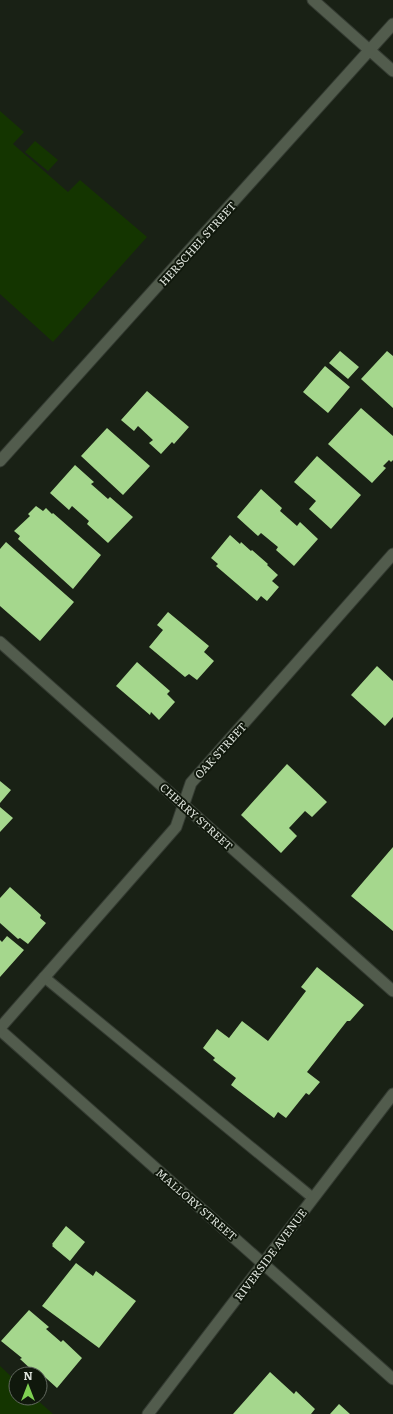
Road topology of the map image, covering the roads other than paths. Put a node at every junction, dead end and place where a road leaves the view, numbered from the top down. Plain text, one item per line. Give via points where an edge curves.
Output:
1 (313, 0) edge
2 (393, 24) edge
3 (370, 50) junction
4 (393, 71) edge
5 (0, 461) edge
6 (393, 554) edge
7 (0, 642) edge
8 (184, 804) junction
9 (44, 977) junction
10 (393, 991) edge
11 (0, 1029) edge
12 (393, 1094) edge
13 (313, 1198) junction
14 (263, 1263) junction
15 (393, 1379) edge
16 (148, 1414) edge

1 - 3 street
2 - 3 street, HERSCHEL STREET
3 - 4 street
3 - 5 street, HERSCHEL STREET
6 - 8 street, OAK STREET via 190,783
7 - 8 street, CHERRY STREET
8 - 9 street, OAK STREET via 176,827
8 - 10 street, CHERRY STREET
9 - 11 street, OAK STREET
9 - 13 lane
11 - 14 street, MALLORY STREET
12 - 13 street, RIVERSIDE AVENUE
13 - 14 street, RIVERSIDE AVENUE
14 - 15 street, MALLORY STREET
14 - 16 street, RIVERSIDE AVENUE

